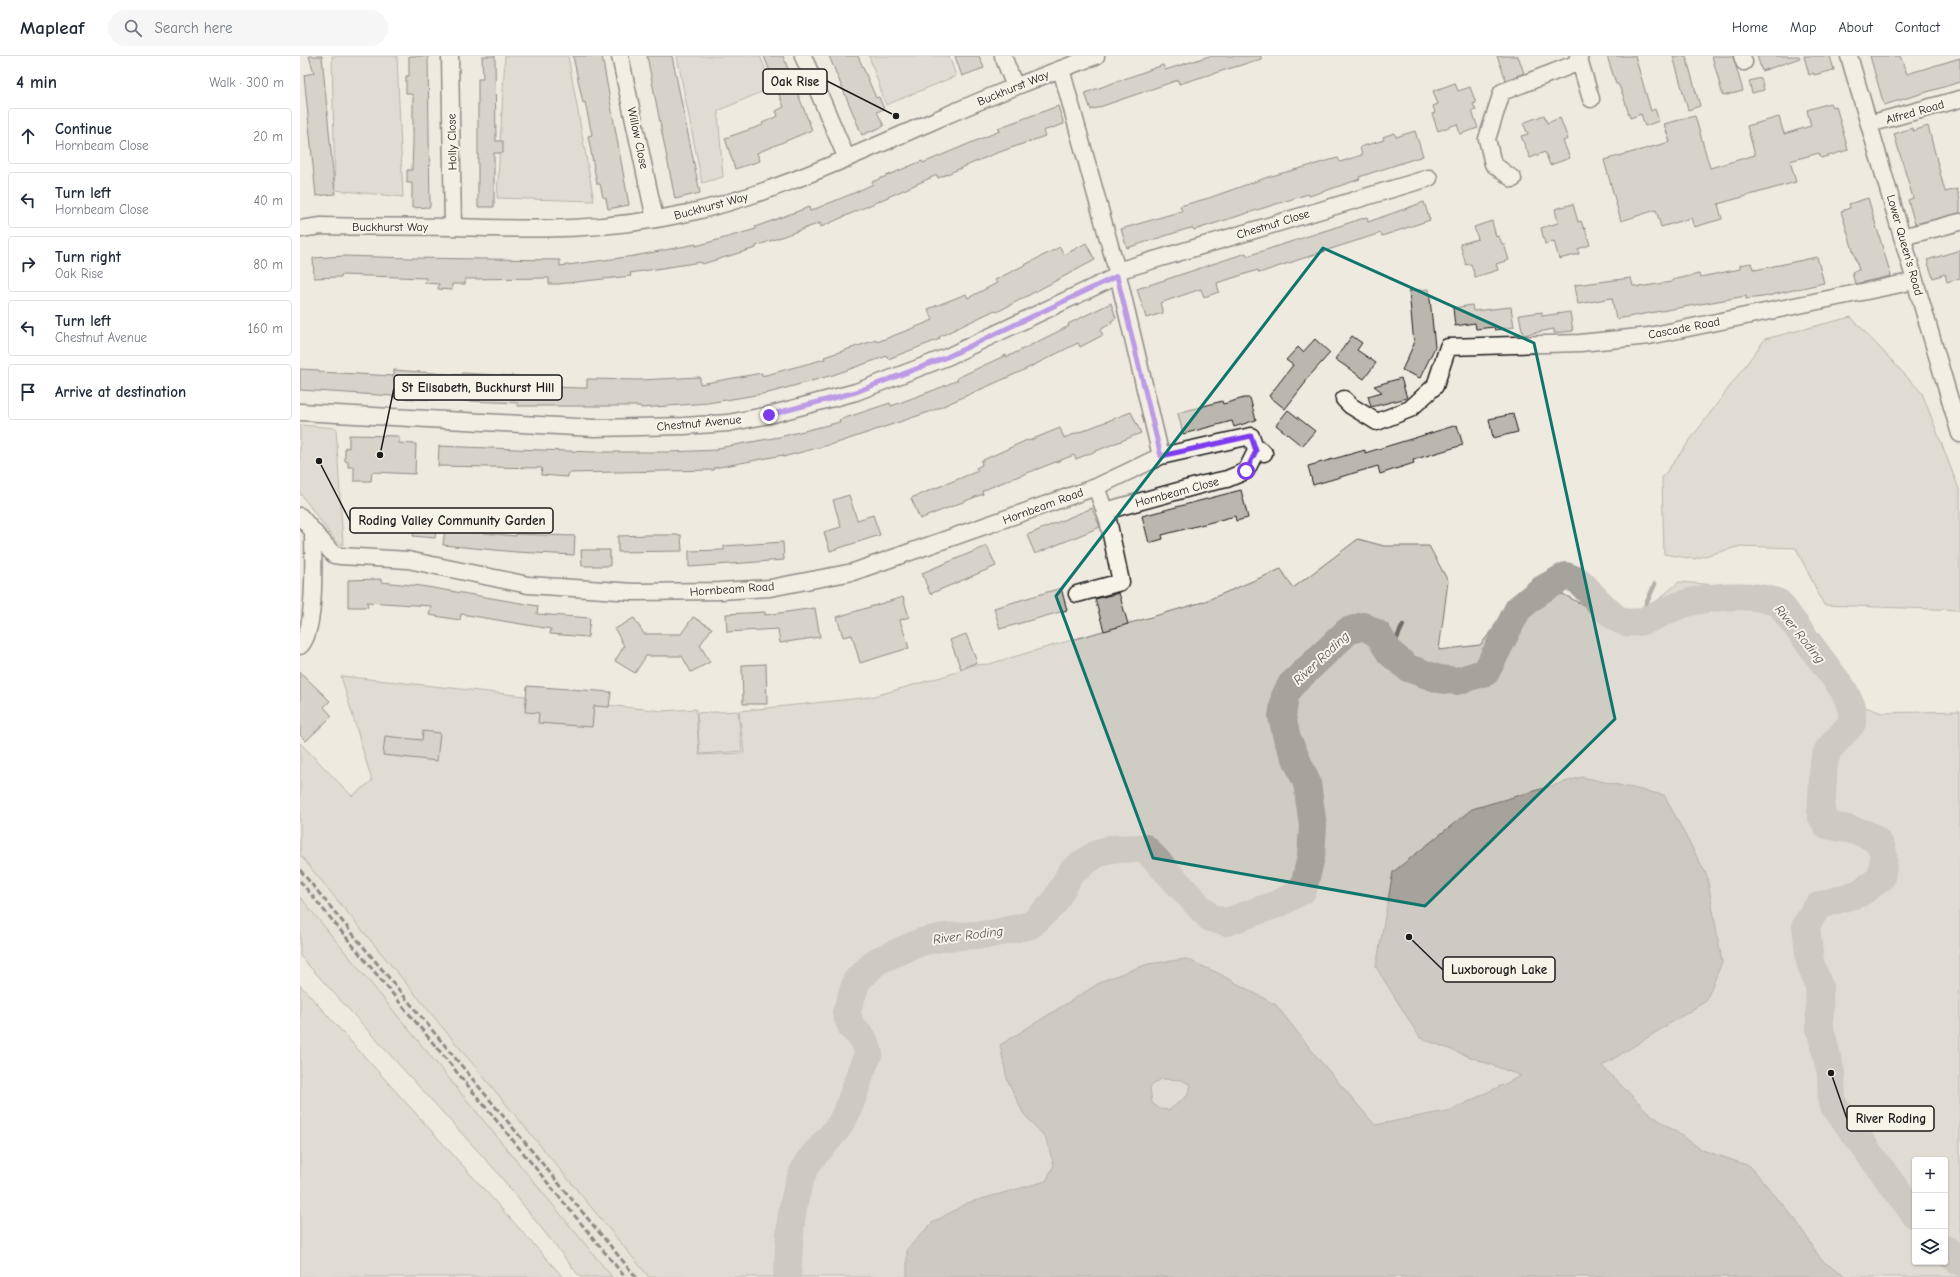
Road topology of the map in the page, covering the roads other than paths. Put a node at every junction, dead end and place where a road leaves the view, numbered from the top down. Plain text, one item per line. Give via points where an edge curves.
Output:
1 (450, 56) edge
2 (620, 56) edge
3 (803, 56) edge
4 (1003, 56) edge
5 (1096, 56) edge
6 (1850, 56) edge
7 (1579, 59) edge
8 (1061, 68) junction
9 (1015, 87) junction
10 (1591, 99) dead end
11 (1960, 99) edge
12 (1870, 124) junction
13 (847, 159) junction
14 (1429, 178) dead end
15 (1513, 179) dead end
16 (655, 219) junction
17 (1960, 222) edge
18 (453, 227) junction
19 (300, 228) edge
20 (1902, 237) junction
21 (1117, 273) junction
22 (1915, 281) junction
23 (1344, 399) dead end
24 (300, 412) edge
25 (1960, 434) edge
26 (1161, 456) junction
27 (1096, 487) junction
28 (1105, 511) junction
29 (300, 516) edge
30 (313, 532) junction
31 (1077, 594) dead end
32 (300, 646) edge

1 - 18 street, Holly Close
2 - 16 street, Willow Close
3 - 13 street
4 - 9 street
5 - 8 street, Buckhurst Way
6 - 12 street, Lower Queen's Road
7 - 10 street
7 - 15 street via 1502,92 1487,139 1493,164
8 - 9 street, Buckhurst Way
8 - 21 street
9 - 13 street, Buckhurst Way
11 - 12 street, Alfred Road
12 - 20 street, Lower Queen's Road
13 - 16 street, Buckhurst Way via 760,193 716,206
14 - 21 street, Chestnut Close
16 - 18 street, Buckhurst Way via 580,229 513,230
17 - 20 street
18 - 19 street, Buckhurst Way
20 - 22 street, Lower Queen's Road
21 - 24 street, Chestnut Avenue via 947,357 863,389 769,415 728,423 594,428
21 - 26 street
22 - 23 street, Cascade Road via 1649,336 1580,343 1448,346 1435,386 1410,409 1377,422
22 - 25 street, Lower Queen's Road
26 - 27 street, Hornbeam Road
26 - 28 street, Hornbeam Close via 1251,436 1259,450 1256,451 1246,471 1227,480
27 - 28 street
27 - 30 street, Hornbeam Road via 853,572 770,588 720,591 634,592 528,585 408,560 334,555
28 - 31 street via 1122,582
29 - 30 street, Hornbeam Road
30 - 32 street via 310,624

